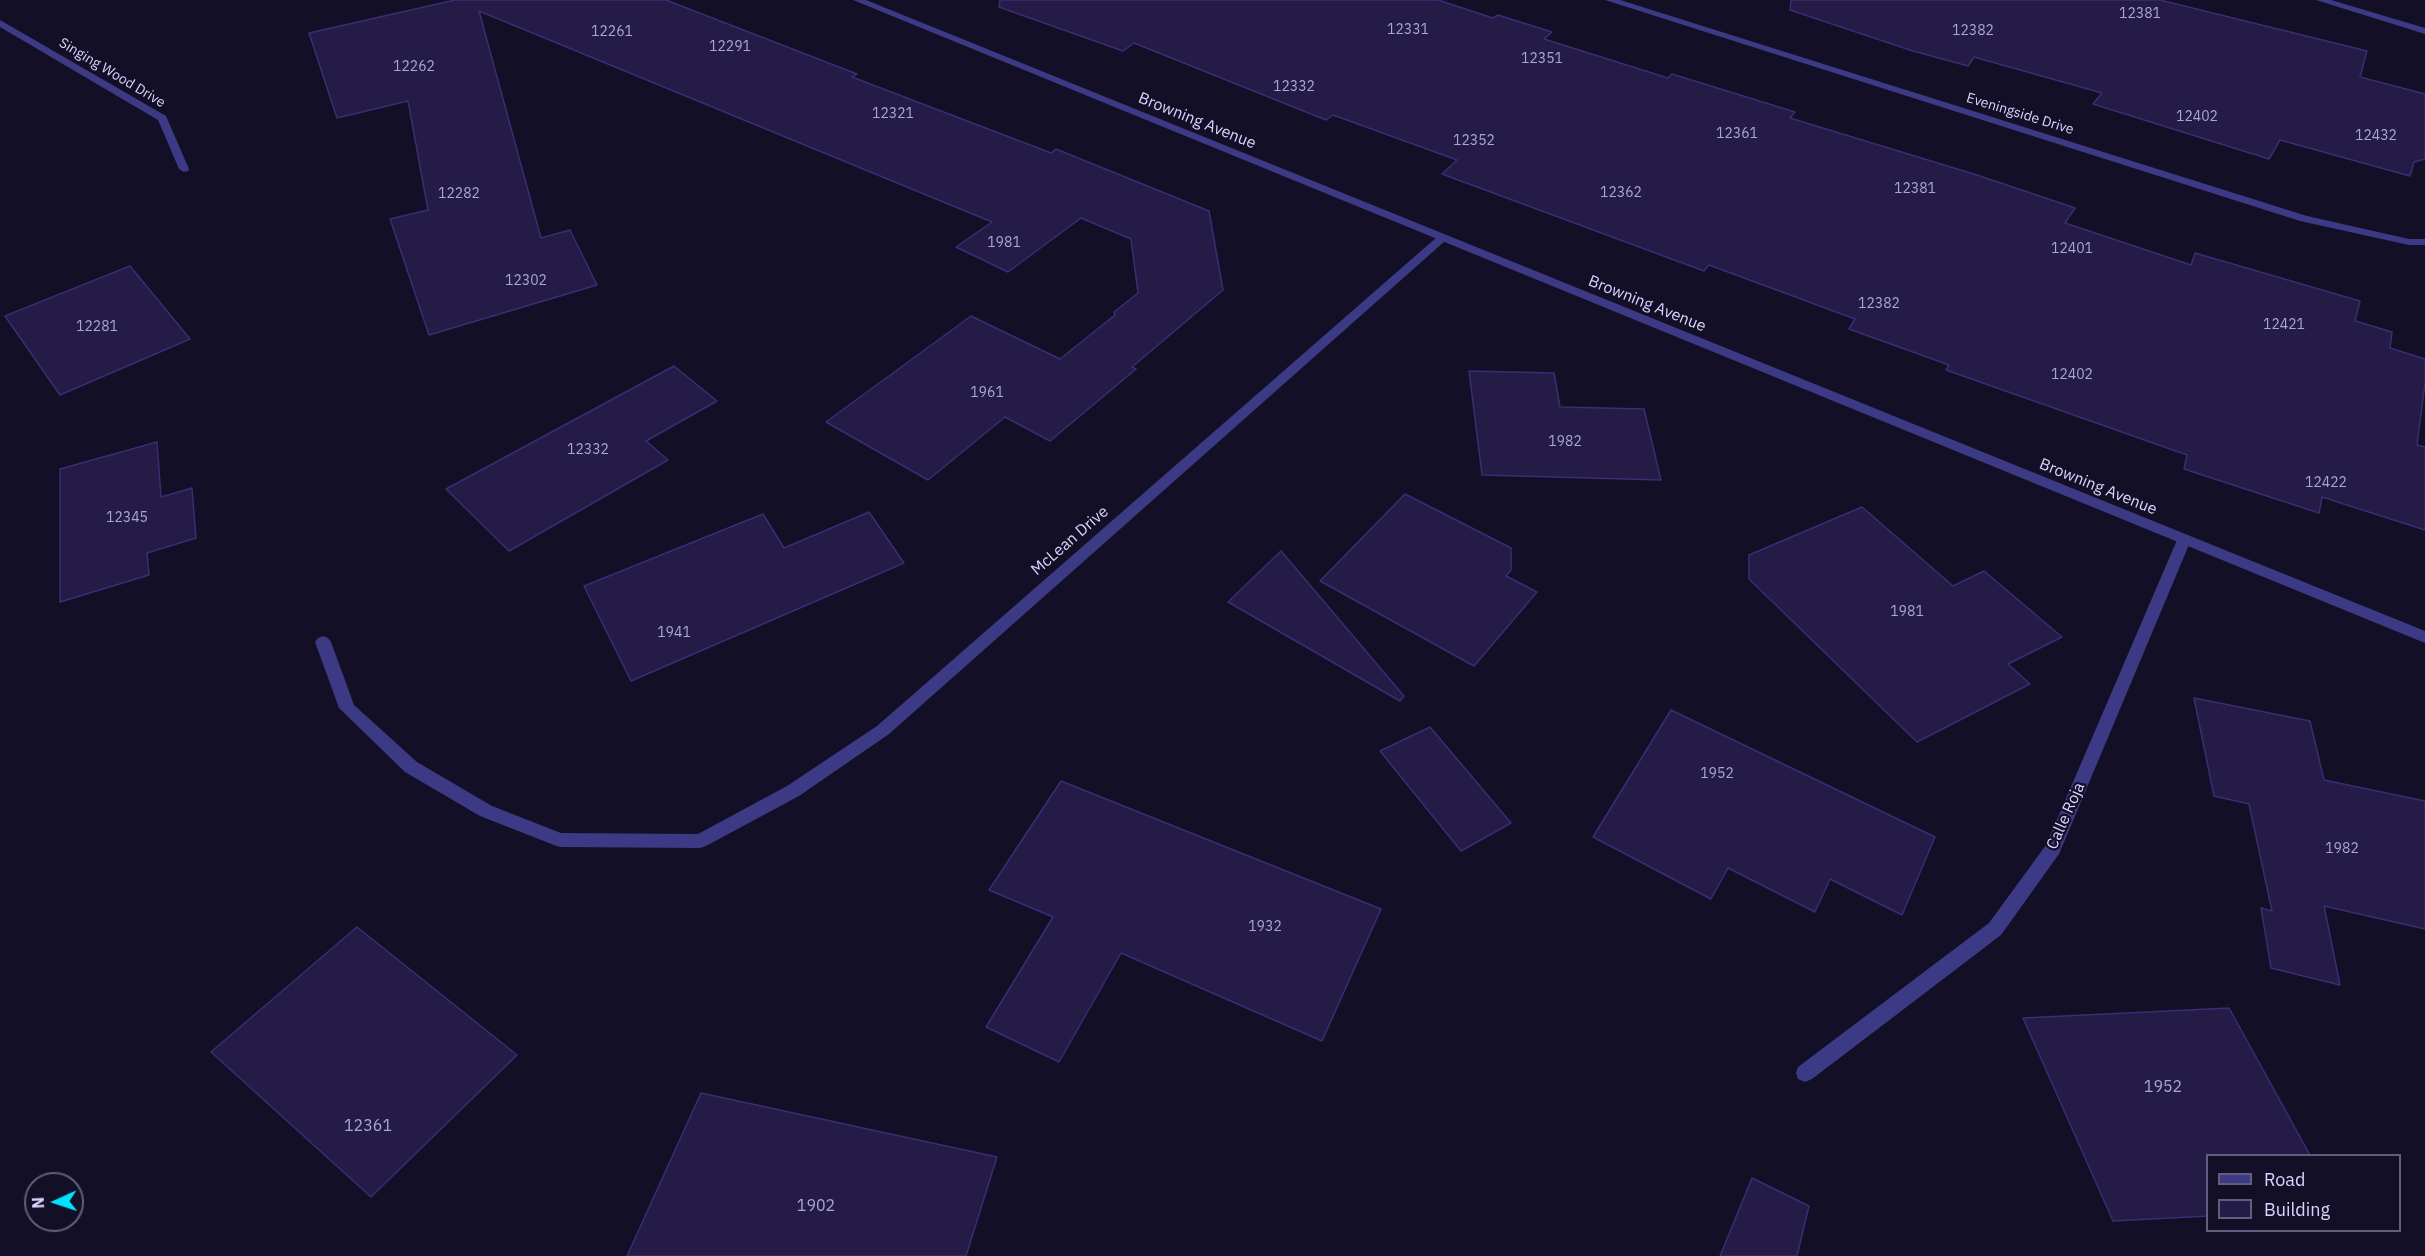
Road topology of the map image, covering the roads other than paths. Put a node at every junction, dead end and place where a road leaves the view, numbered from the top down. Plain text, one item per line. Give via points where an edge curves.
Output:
1 (858, 0) edge
2 (1610, 0) edge
3 (2321, 0) edge
4 (0, 23) edge
5 (2425, 31) edge
6 (184, 169) dead end
7 (1441, 239) junction
8 (2425, 242) edge
9 (2184, 540) junction
10 (2425, 637) edge
11 (323, 642) dead end
12 (1805, 1072) dead end

1 - 7 street, Browning Avenue
2 - 8 street, Eveningside Drive via 2304,219
3 - 5 street
4 - 6 street, Singing Wood Drive via 162,118
7 - 9 street, Browning Avenue
7 - 11 street, McLean Drive via 883,730 793,791 700,841 560,840 486,811 411,767 347,708
9 - 10 street, Browning Avenue
9 - 12 street, Calle Roja via 2053,849 1995,929

